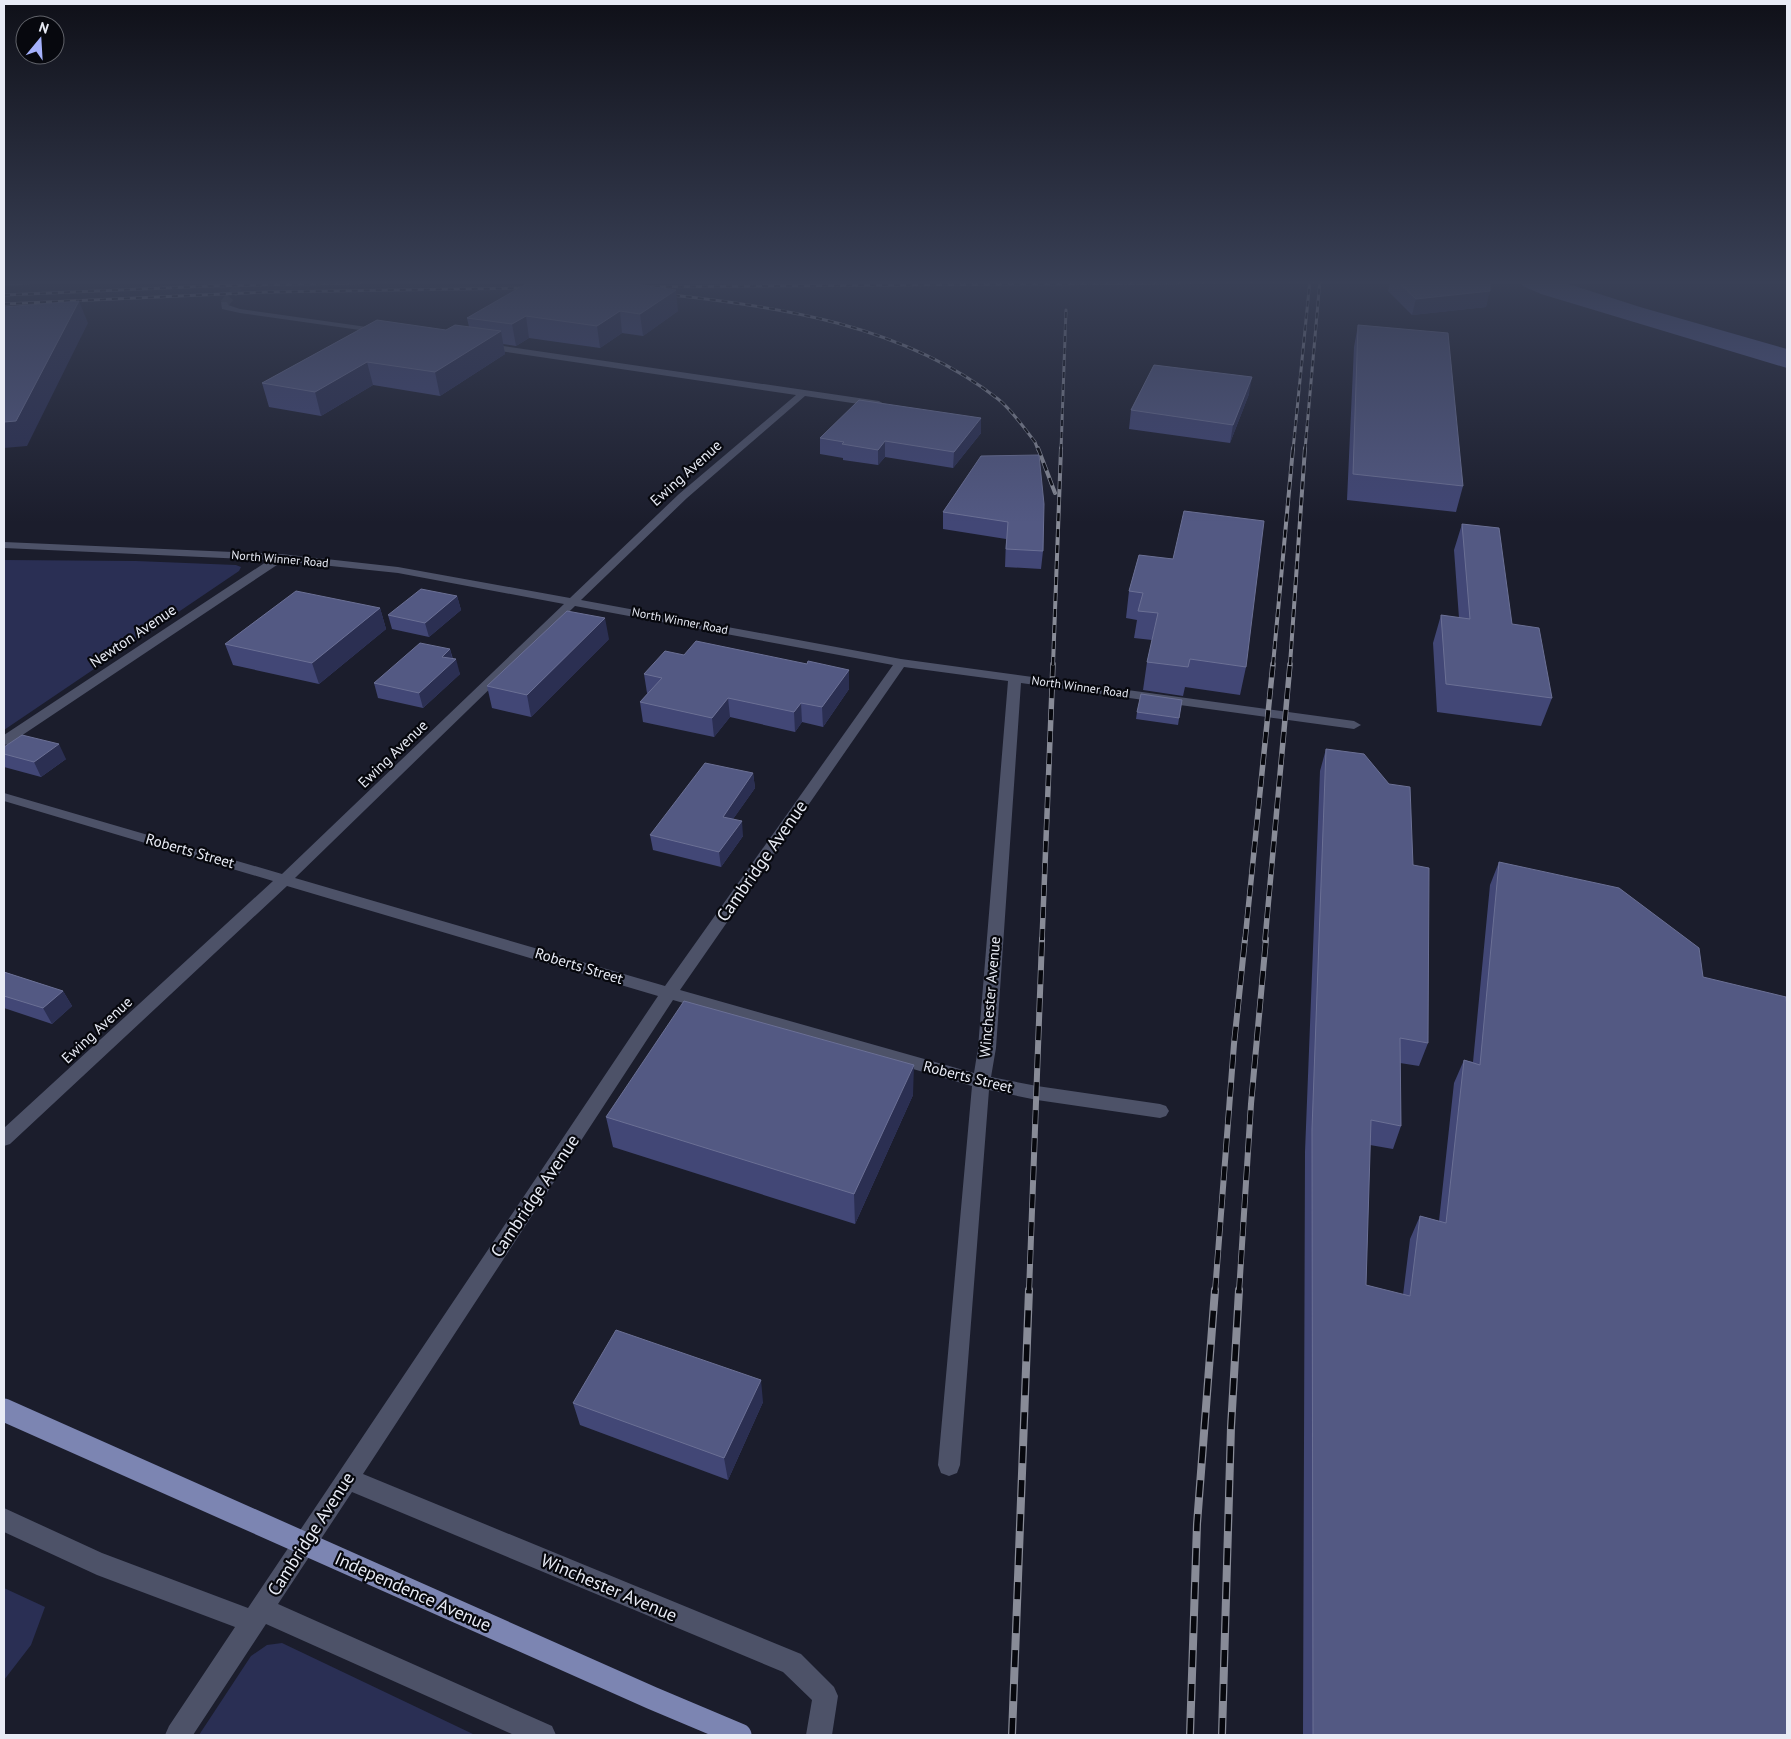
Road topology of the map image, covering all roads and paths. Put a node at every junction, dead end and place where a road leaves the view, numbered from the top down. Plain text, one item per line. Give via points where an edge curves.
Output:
1 (589, 361) edge
2 (804, 392) junction
3 (888, 405) edge
4 (4, 545) edge
5 (280, 557) junction
6 (574, 602) junction
7 (901, 663) junction
8 (1015, 678) junction
9 (1354, 724) dead end
10 (4, 741) edge
11 (4, 797) edge
12 (286, 879) junction
13 (669, 993) junction
14 (981, 1082) junction
15 (1160, 1111) dead end
16 (4, 1139) edge
17 (4, 1410) edge
18 (949, 1465) dead end
19 (347, 1479) junction
20 (4, 1520) edge
21 (257, 1615) junction
22 (178, 1735) edge
23 (543, 1735) edge
24 (740, 1735) edge
25 (820, 1735) edge

1 - 2 street
2 - 3 street
2 - 6 street, Ewing Avenue via 683,496
4 - 5 street, North Winner Road
5 - 6 street, North Winner Road via 398,570
5 - 10 street, Newton Avenue
6 - 7 street, North Winner Road
6 - 12 street, Ewing Avenue
7 - 8 street, North Winner Road
7 - 13 street, Cambridge Avenue
8 - 9 street, North Winner Road
8 - 14 street, Winchester Avenue via 987,1048
11 - 12 street, Roberts Street
12 - 13 street, Roberts Street
12 - 16 street, Ewing Avenue
13 - 14 street, Roberts Street
13 - 19 street, Cambridge Avenue
14 - 15 street, Roberts Street
14 - 18 street, Winchester Avenue
17 - 24 main road, Independence Avenue, bridge
19 - 21 street, Cambridge Avenue
19 - 25 street, Winchester Avenue via 792,1664 825,1696
20 - 21 street via 97,1563
21 - 22 street, Cambridge Avenue
21 - 23 street

